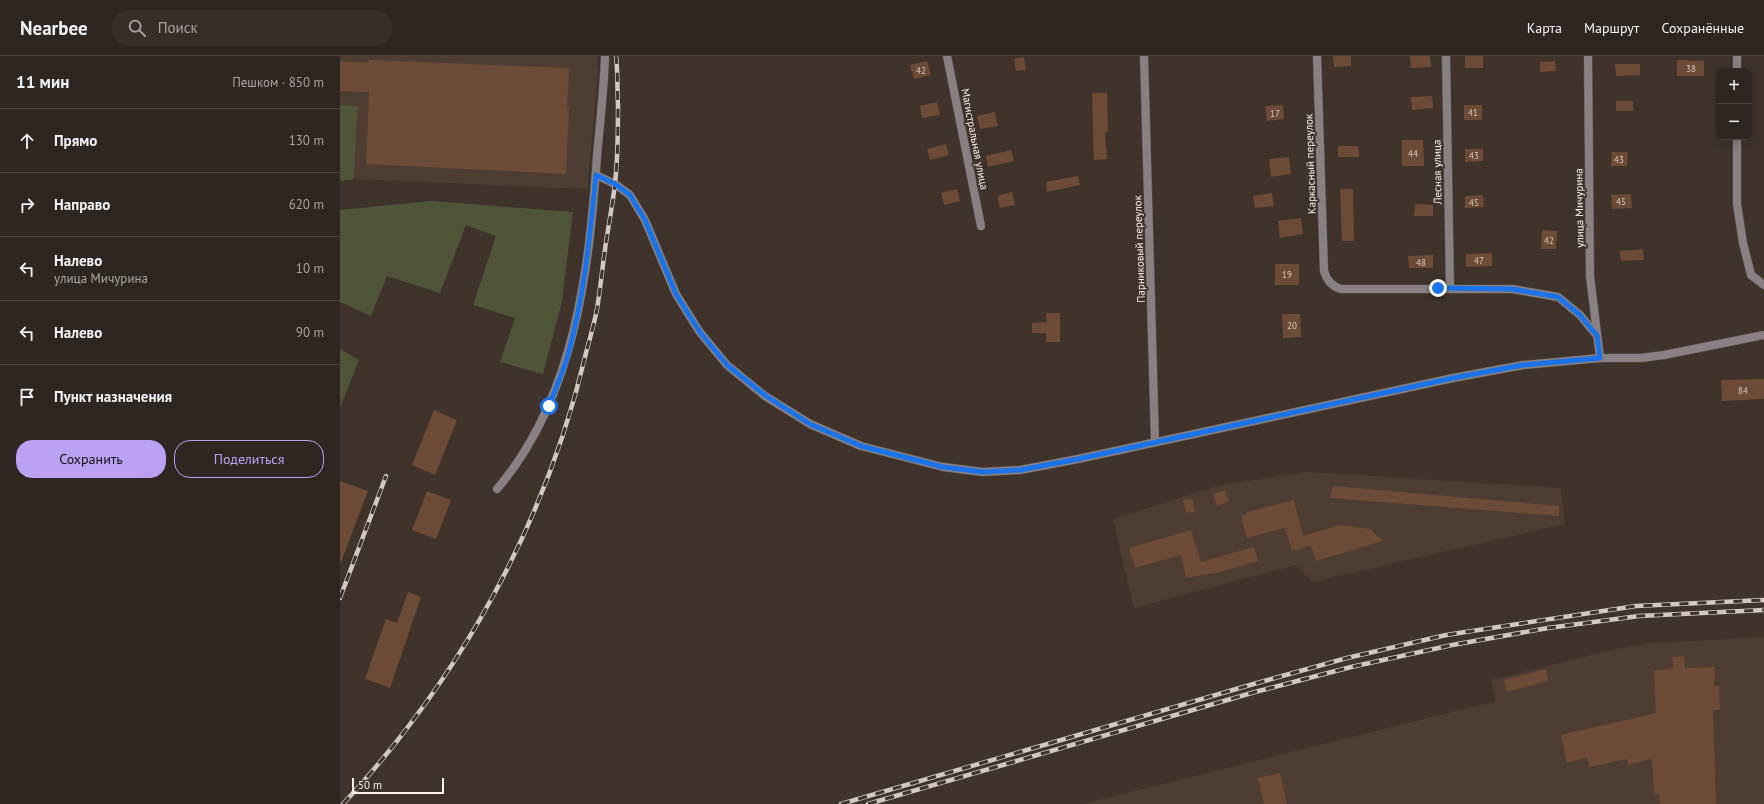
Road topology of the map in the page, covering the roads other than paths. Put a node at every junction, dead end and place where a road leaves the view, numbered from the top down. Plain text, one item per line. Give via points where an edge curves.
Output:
1 (605, 56) edge
2 (947, 56) edge
3 (1144, 56) edge
4 (1317, 56) edge
5 (1446, 56) edge
6 (1588, 56) edge
7 (1737, 56) edge
8 (1737, 68) edge
9 (1737, 140) edge
10 (596, 175) junction
11 (982, 226) dead end
12 (1764, 285) edge
13 (1450, 288) junction
14 (1597, 335) junction
15 (1764, 335) edge
16 (1600, 358) junction
17 (1155, 442) junction
18 (497, 489) dead end

1 - 10 street
2 - 11 street, Магистральная улица
3 - 17 street, Парниковый переулок
4 - 13 street, Каркасный переулок via 1324,271 1330,283 1341,289
5 - 13 street, Лесная улица
6 - 14 street, улица Мичурина via 1590,276
7 - 8 street
9 - 12 street via 1737,204 1743,243 1751,275
10 - 17 street via 630,195 645,220 676,294 699,331 727,365 766,396 810,424 861,446 943,467 983,472 1020,470
10 - 18 street via 581,298 567,358 549,406 529,446 514,470
13 - 14 street via 1512,289 1558,297 1580,315
14 - 16 street, улица Мичурина
15 - 16 street via 1657,356
16 - 17 street via 1523,365 1453,378

